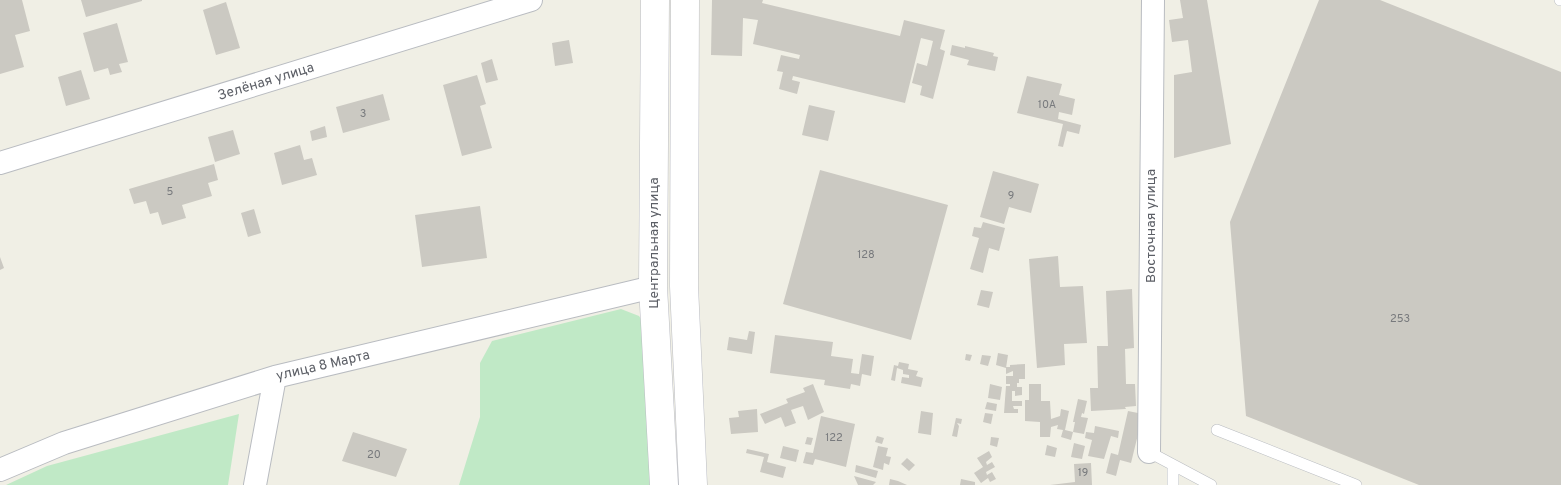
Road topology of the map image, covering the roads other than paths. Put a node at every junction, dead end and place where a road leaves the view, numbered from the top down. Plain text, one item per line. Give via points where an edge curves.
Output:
1 (532, 0) edge
2 (655, 0) edge
3 (685, 0) edge
4 (1153, 0) edge
5 (0, 163) edge
6 (653, 287) junction
7 (276, 377) junction
8 (1217, 430) dead end
9 (1149, 452) joint
10 (1173, 465) junction
11 (0, 470) edge
12 (255, 485) edge
13 (664, 485) edge
14 (693, 485) edge
15 (1172, 485) edge
16 (1211, 485) edge
17 (1356, 485) edge

1 - 5 street, Зелёная улица
2 - 6 main road, Центральная улица
3 - 14 main road via 684,286
4 - 9 street, Восточная улица
6 - 7 street, улица 8 Марта
6 - 13 main road, Центральная улица
7 - 11 street, улица 8 Марта via 64,442
7 - 12 street
8 - 17 lane
9 - 10 lane
10 - 15 lane
10 - 16 lane

